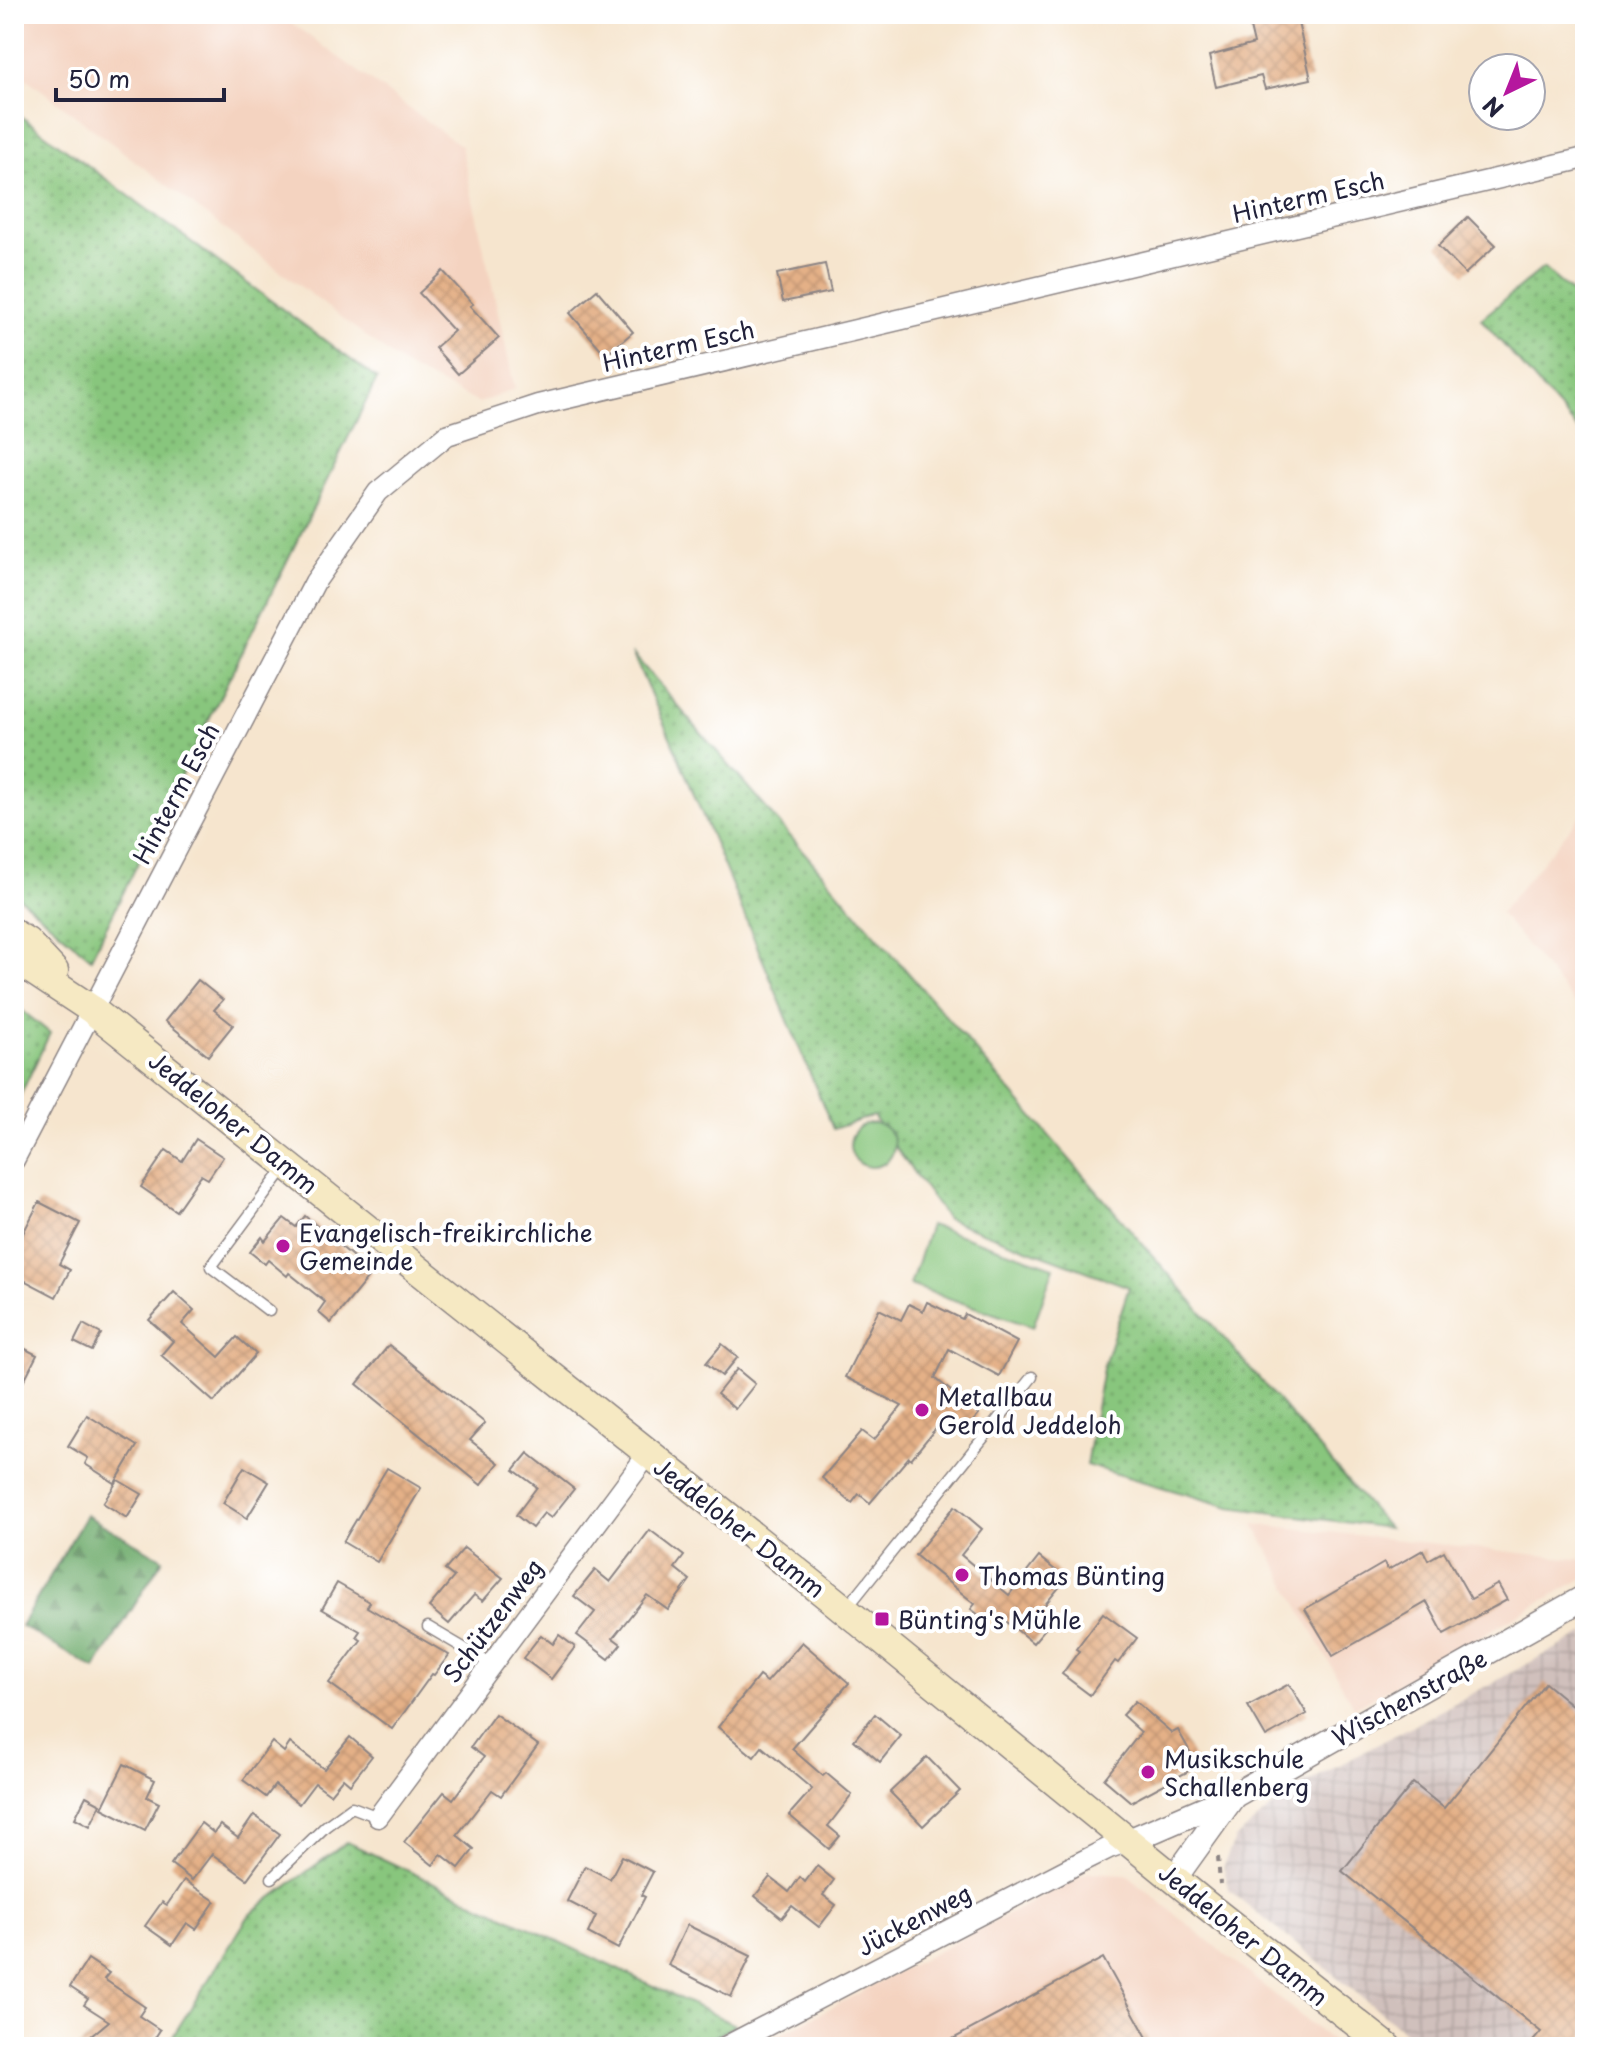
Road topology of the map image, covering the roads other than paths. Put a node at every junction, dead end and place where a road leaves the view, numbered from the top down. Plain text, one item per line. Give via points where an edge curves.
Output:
1 (1585, 158) edge
2 (14, 934) edge
3 (14, 958) edge
4 (91, 1009) junction
5 (14, 1160) edge
6 (287, 1165) junction
7 (269, 1311) dead end
8 (1032, 1377) dead end
9 (648, 1454) junction
10 (1585, 1597) edge
11 (845, 1610) junction
12 (428, 1627) dead end
13 (491, 1664) junction
14 (1233, 1796) junction
15 (378, 1817) joint
16 (1129, 1841) junction
17 (272, 1878) dead end
18 (1174, 1879) junction
19 (725, 2047) edge
20 (1387, 2047) edge

1 - 4 street, Hinterm Esch via 538,405 447,435 378,492 315,582
2 - 4 main road, Jeddeloher Damm
3 - 4 main road, Jeddeloher Damm
4 - 5 street, Hinterm Esch
4 - 6 main road, Jeddeloher Damm
6 - 7 lane via 211,1267
6 - 9 main road, Jeddeloher Damm
8 - 11 lane
9 - 11 main road, Jeddeloher Damm
9 - 13 street, Schützenweg
10 - 14 street, Wischenstraße
11 - 16 main road, Jeddeloher Damm
12 - 13 lane
13 - 15 street, Schützenweg
14 - 16 street, Wischenstraße
14 - 18 street, Wischenstraße
15 - 17 lane via 352,1807
16 - 18 main road, Jeddeloher Damm
16 - 19 street, Jückenweg
18 - 20 main road, Jeddeloher Damm

